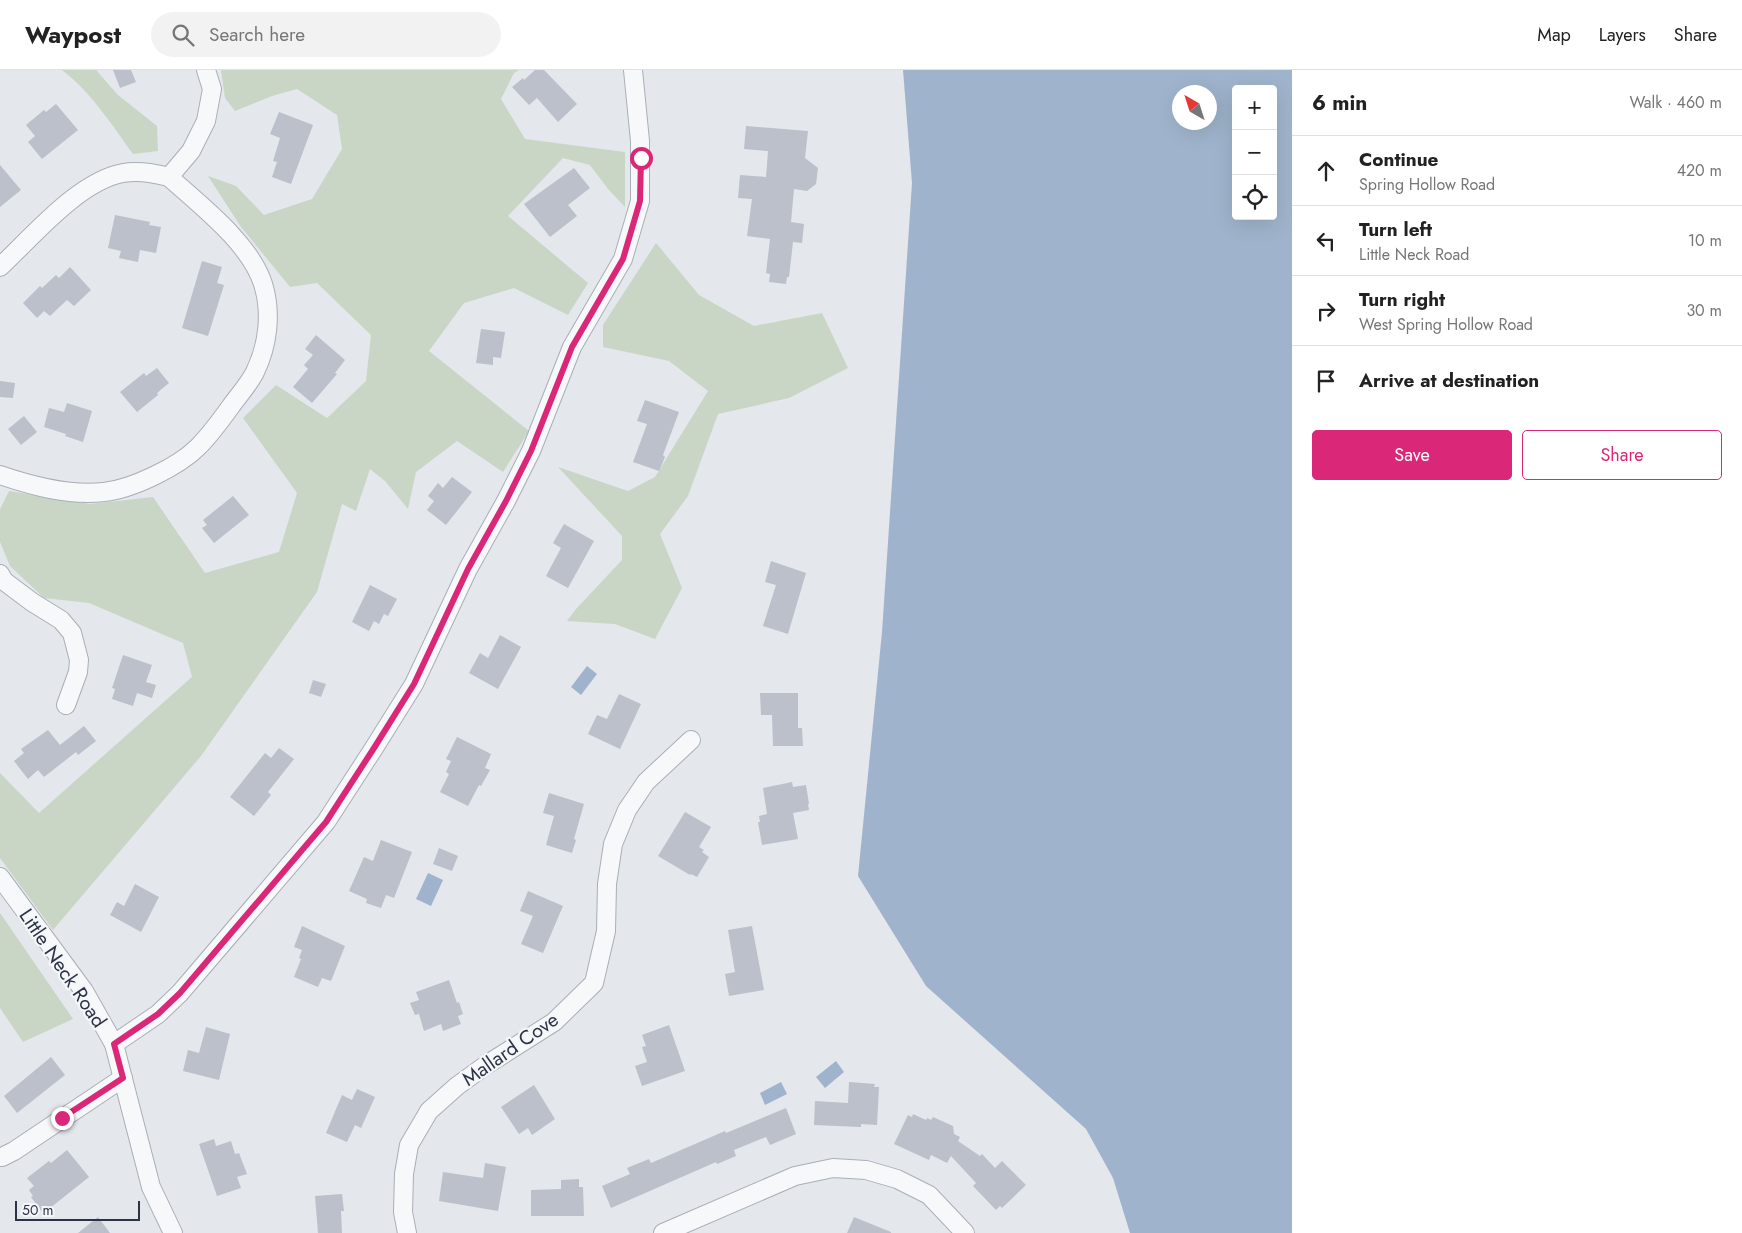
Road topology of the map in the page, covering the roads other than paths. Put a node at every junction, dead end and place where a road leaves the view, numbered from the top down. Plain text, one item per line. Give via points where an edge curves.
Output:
1 (206, 70) edge
2 (633, 70) edge
3 (169, 177) junction
4 (0, 267) edge
5 (0, 475) edge
6 (0, 574) edge
7 (66, 705) dead end
8 (691, 740) dead end
9 (0, 877) edge
10 (114, 1044) junction
11 (123, 1078) junction
12 (0, 1157) edge
13 (698, 1226) edge
14 (173, 1233) edge
15 (407, 1233) edge
16 (663, 1233) edge
17 (965, 1233) edge

1 - 3 street via 212,89 206,121 191,151
2 - 10 street via 639,120 640,201 623,259 572,347 531,451 468,569 414,684 326,822 180,993 158,1014
3 - 4 street via 150,172 124,173 98,182 74,196
3 - 5 street via 232,234 263,283 268,310 266,341 255,373 198,448 172,467 140,482 104,492 71,492
6 - 7 street via 4,581 61,620 72,633 79,660
8 - 15 street, Mallard Cove via 646,782 627,810 613,844 607,884 606,931 594,983 554,1022 457,1086 429,1111 414,1137 404,1174 403,1212
9 - 10 street, Little Neck Road via 84,991
10 - 11 street, Little Neck Road
11 - 12 street via 14,1151
11 - 14 street, Little Neck Road via 151,1187
13 - 16 street
13 - 17 street via 795,1176 833,1168 866,1170 897,1179 929,1196

